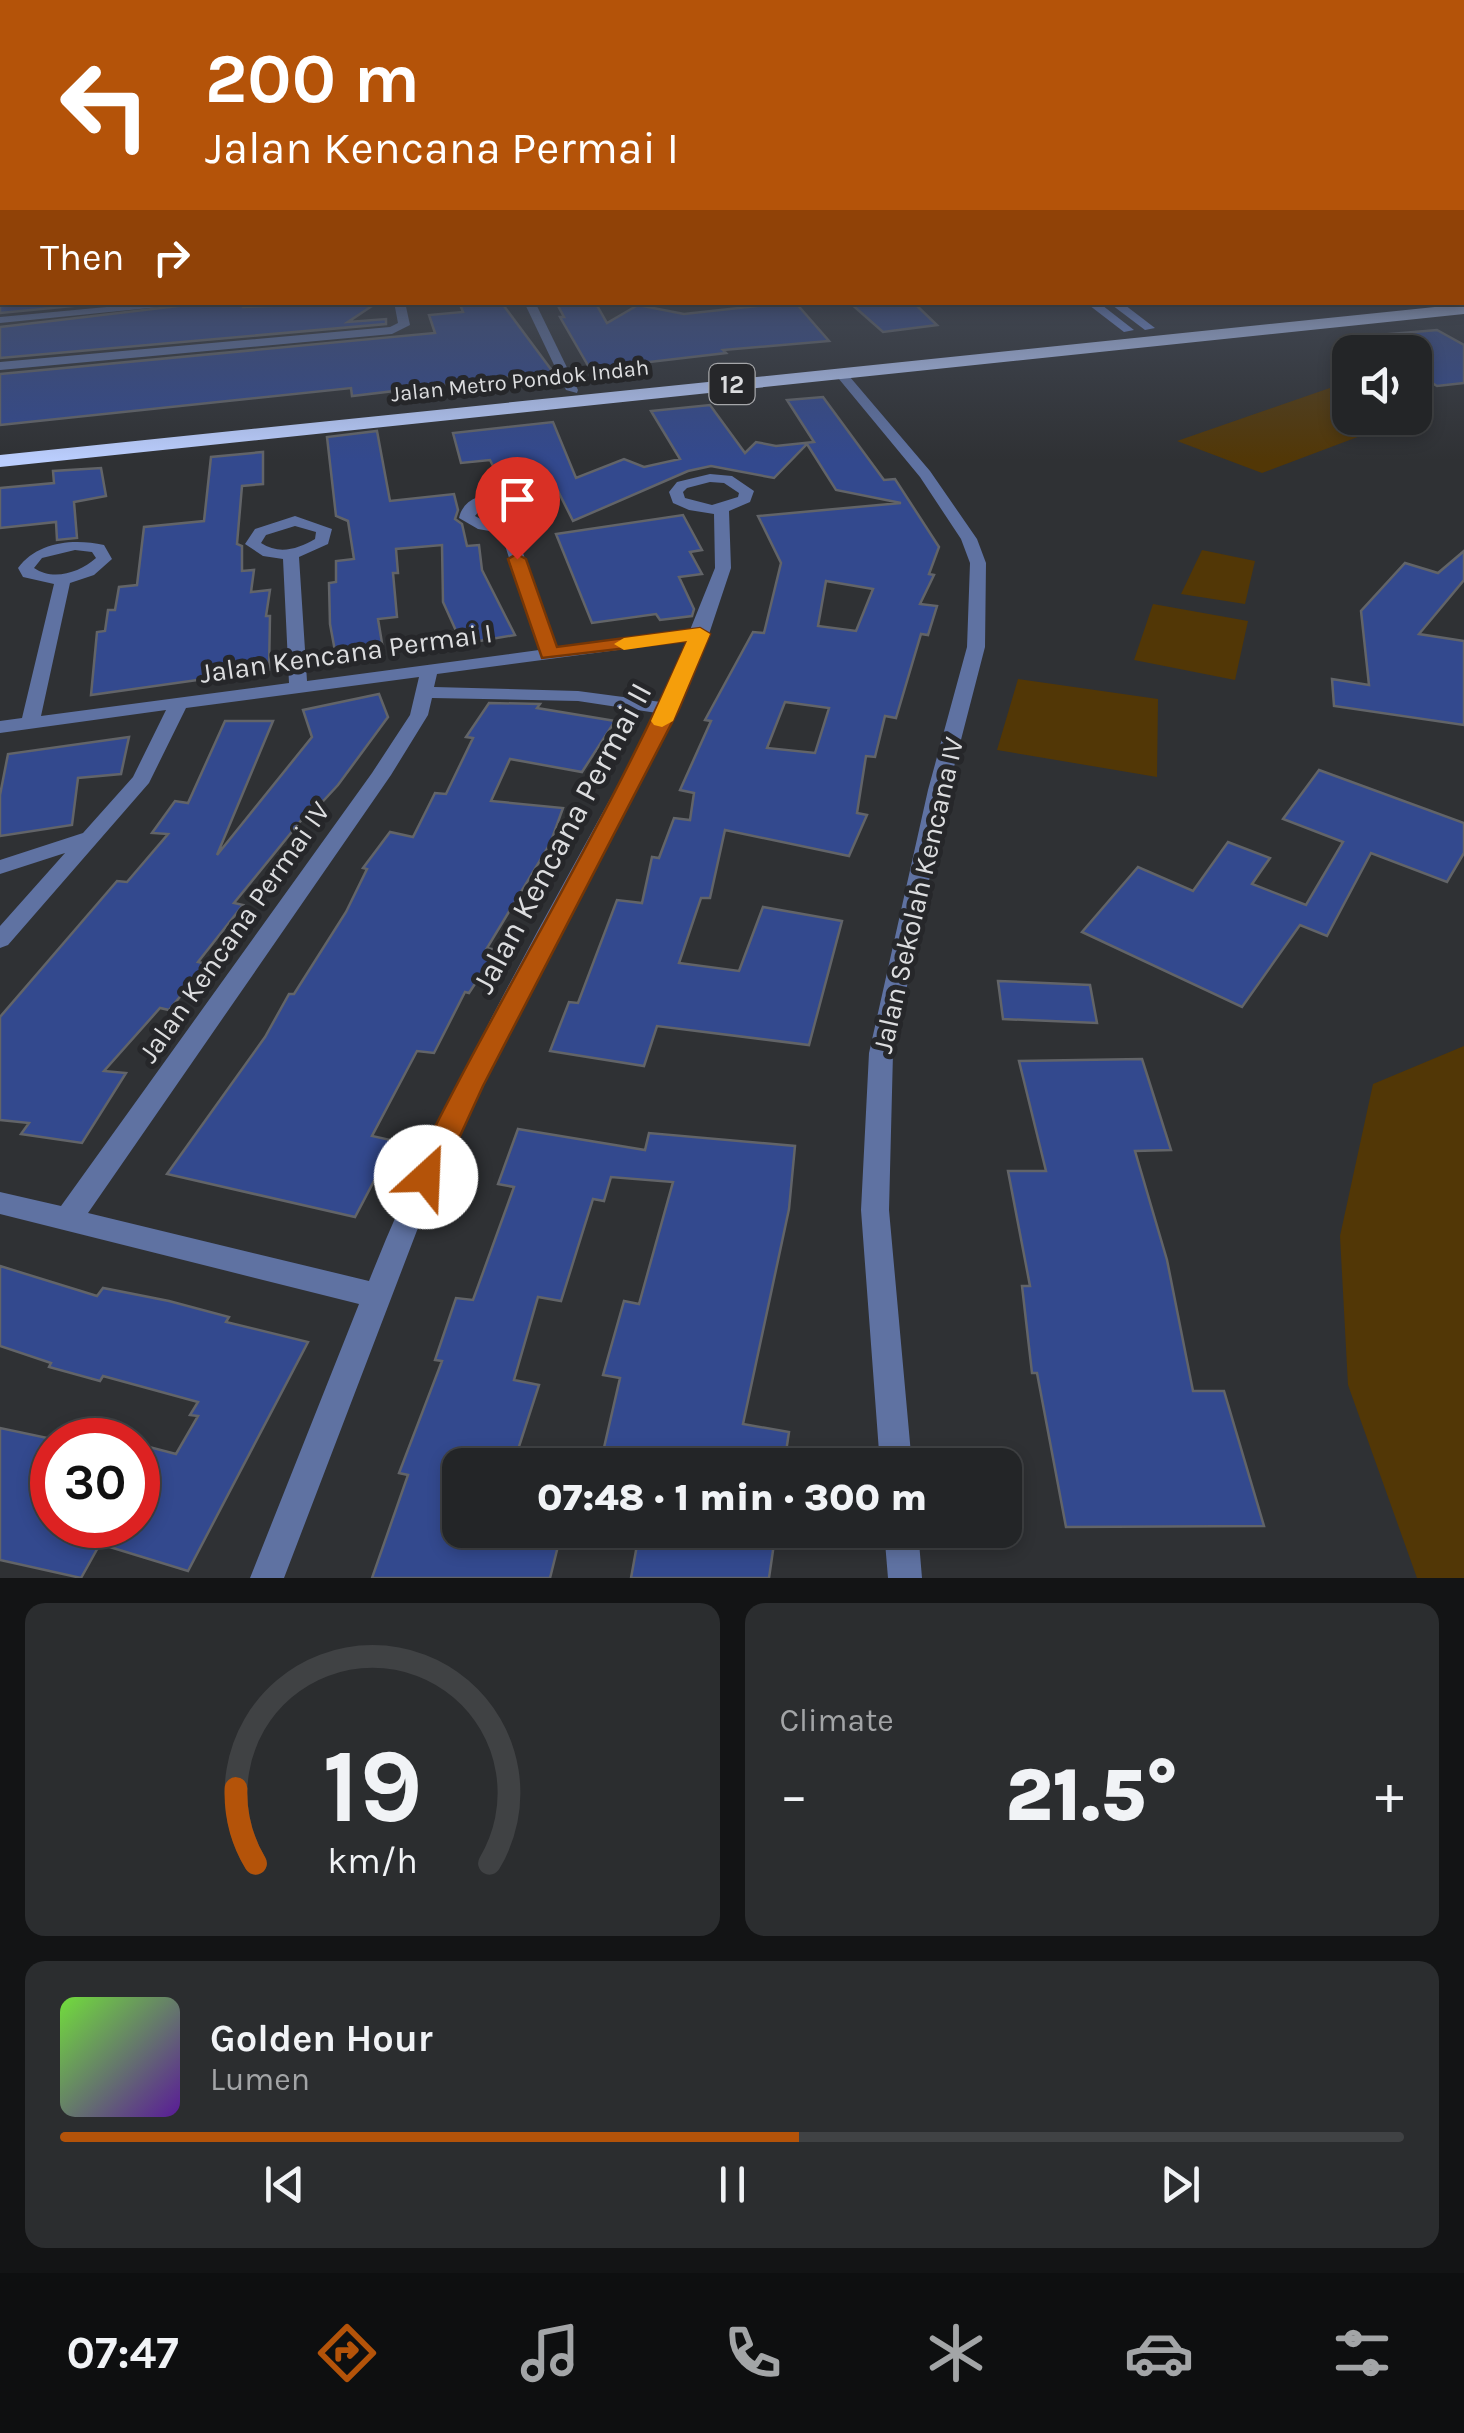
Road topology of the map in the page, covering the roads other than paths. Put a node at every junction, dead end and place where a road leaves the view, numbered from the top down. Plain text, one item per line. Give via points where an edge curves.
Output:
1 (72, 314) edge
2 (402, 314) edge
3 (535, 314) edge
4 (1106, 314) edge
5 (1129, 314) edge
6 (1290, 314) edge
7 (1410, 314) edge
8 (0, 320) edge
9 (1149, 328) junction
10 (1128, 330) junction
11 (0, 366) edge
12 (840, 373) junction
13 (572, 390) junction
14 (0, 448) edge
15 (0, 461) edge
16 (721, 509) dead end
17 (506, 528) dead end
18 (291, 554) dead end
19 (62, 579) dead end
20 (700, 634) junction
21 (550, 654) junction
22 (427, 681) junction
23 (298, 687) junction
24 (179, 703) junction
25 (668, 709) junction
26 (30, 723) junction
27 (0, 727) edge
28 (91, 837) junction
29 (0, 867) edge
30 (0, 940) edge
31 (0, 1203) edge
32 (68, 1219) junction
33 (374, 1295) junction
34 (895, 1448) edge
35 (902, 1548) edge
36 (267, 1578) edge
37 (905, 1578) edge

1 - 8 street
2 - 11 street via 404,325 392,330
3 - 13 street
4 - 10 street
5 - 9 street
6 - 9 highway, Jalan Metro Pondok Indah / 12
7 - 12 highway, Jalan Metro Pondok Indah / 12
9 - 10 highway, Jalan Metro Pondok Indah / 12
10 - 13 highway, Jalan Metro Pondok Indah / 12
12 - 15 highway, Jalan Metro Pondok Indah / 12
12 - 34 street, Jalan Sekolah Kencana IV via 925,474 978,564 976,647 880,1052 875,1210
13 - 14 highway, Jalan Metro Pondok Indah / 12
16 - 20 street, Jalan Kencana Permai II via 723,568
17 - 21 street
18 - 23 street
19 - 26 street
20 - 21 street, Jalan Kencana Permai I
20 - 25 street, Jalan Kencana Permai II
21 - 22 street, Jalan Kencana Permai I
22 - 23 street, Jalan Kencana Permai I
22 - 25 street
22 - 32 street, Jalan Kencana Permai IV via 418,715 382,776
23 - 24 street, Jalan Kencana Permai I
24 - 26 street, Jalan Kencana Permai I
24 - 28 street via 142,780
25 - 33 street, Jalan Kencana Permai II via 468,1086
26 - 27 street, Jalan Kencana Permai I
28 - 29 street
28 - 30 street
31 - 32 street
32 - 33 street
33 - 36 street, Jalan Kencana Permai II
35 - 37 street

